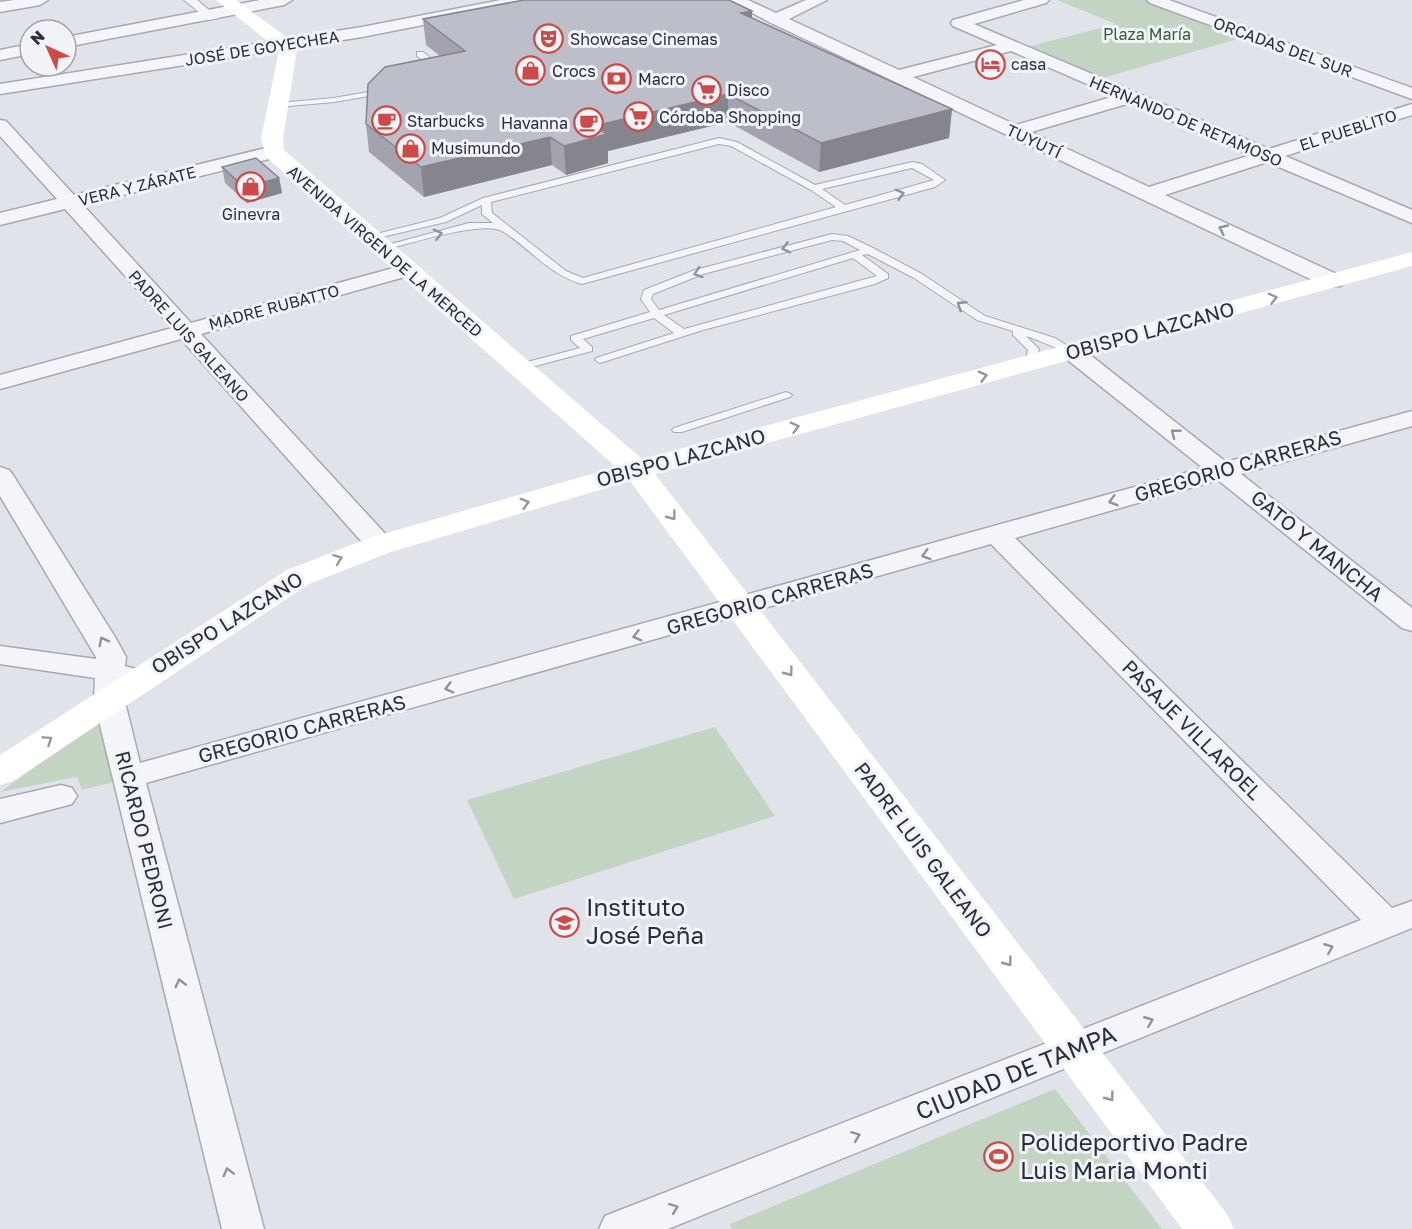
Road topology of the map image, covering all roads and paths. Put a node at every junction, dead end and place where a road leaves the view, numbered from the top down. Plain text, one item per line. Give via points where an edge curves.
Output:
1 (40, 0) edge
2 (190, 0) edge
3 (284, 0) edge
4 (524, 0) edge
5 (736, 0) edge
6 (819, 0) edge
7 (1041, 0) edge
8 (1155, 0) edge
9 (1198, 0) edge
10 (231, 4) edge
11 (0, 7) edge
12 (1173, 7) junction
13 (211, 16) junction
14 (775, 19) junction
15 (78, 40) edge
16 (285, 45) junction
17 (1012, 46) junction
18 (18, 51) edge
19 (420, 54) dead end
20 (0, 55) edge
21 (448, 76) edge
22 (897, 76) junction
23 (400, 88) edge
24 (0, 89) edge
25 (1412, 94) edge
26 (1131, 97) junction
27 (278, 105) junction
28 (1412, 109) edge
29 (0, 125) edge
30 (1014, 131) junction
31 (274, 152) junction
32 (1267, 156) junction
33 (814, 188) junction
34 (1148, 194) junction
35 (486, 200) junction
36 (69, 202) junction
37 (843, 208) junction
38 (1412, 217) edge
39 (0, 219) edge
40 (502, 226) junction
41 (375, 242) junction
42 (717, 243) junction
43 (870, 250) junction
44 (854, 254) junction
45 (1412, 259) edge
46 (740, 260) junction
47 (408, 270) junction
48 (1333, 281) junction
49 (657, 315) junction
50 (1014, 330) junction
51 (184, 331) junction
52 (682, 334) junction
53 (1072, 352) junction
54 (600, 360) dead end
55 (1030, 363) junction
56 (520, 367) junction
57 (0, 381) edge
58 (786, 395) dead end
59 (1412, 418) edge
60 (678, 430) dead end
61 (637, 470) junction
62 (1221, 470) junction
63 (0, 475) edge
64 (997, 535) junction
65 (380, 545) junction
66 (740, 608) junction
67 (1412, 622) edge
68 (0, 655) edge
69 (119, 683) junction
70 (0, 772) edge
71 (128, 777) junction
72 (61, 796) dead end
73 (0, 811) edge
74 (1400, 919) edge
75 (1075, 1050) junction
76 (243, 1229) edge
77 (620, 1229) edge
78 (1210, 1229) edge

1 - 11 street
2 - 13 street
3 - 10 street
4 - 16 street, JOSÉ DE GOYECHEA
5 - 14 street, TUYUTÍ
6 - 14 street
7 - 17 street, HERNANDO DE RETAMOSO via 962,20 960,24
8 - 12 street, ORCADAS DEL SUR
9 - 12 street
10 - 13 street
10 - 16 main road
12 - 25 street, ORCADAS DEL SUR
13 - 15 street
14 - 22 street, TUYUTÍ
16 - 24 street, JOSÉ DE GOYECHEA
16 - 27 main road, AVENIDA VIRGEN DE LA MERCED via 288,50
17 - 22 street
17 - 26 street, HERNANDO DE RETAMOSO
18 - 20 street
19 - 21 lane
22 - 30 street, TUYUTÍ
23 - 27 lane
26 - 30 street
26 - 32 street, HERNANDO DE RETAMOSO
27 - 31 main road, AVENIDA VIRGEN DE LA MERCED via 272,139
28 - 32 street, EL PUEBLITO
29 - 36 street, PADRE LUIS GALEANO
30 - 34 street, TUYUTÍ
31 - 36 street, VERA Y ZÁRATE
31 - 41 main road, AVENIDA VIRGEN DE LA MERCED
32 - 34 street, EL PUEBLITO
32 - 38 street, HERNANDO DE RETAMOSO
33 - 35 lane via 734,144 719,141
33 - 37 lane
37 -> 33 lane via 940,180 912,165
48 -> 34 street, TUYUTÍ
35 - 40 lane via 486,214
35 - 41 lane via 443,220
36 - 39 street, VERA Y ZÁRATE
36 - 51 street, PADRE LUIS GALEANO
37 - 42 lane
41 -> 40 lane via 470,226
40 - 42 lane via 562,273 582,281
41 - 47 main road, AVENIDA VIRGEN DE LA MERCED
42 - 46 lane
43 - 44 lane
43 -> 46 lane, GATO Y MANCHA via 855,241 832,237
50 -> 43 lane, GATO Y MANCHA via 981,318
44 - 49 lane via 672,307
44 - 52 lane via 884,276
45 - 48 main road, OBISPO LAZCANO
46 -> 49 lane, GATO Y MANCHA via 648,292 647,303
47 - 51 street, MADRE RUBATTO
47 - 56 main road, AVENIDA VIRGEN DE LA MERCED
53 -> 48 main road, OBISPO LAZCANO
49 - 52 lane
49 - 56 lane via 575,338 588,350
50 - 53 lane, GATO Y MANCHA via 1051,340
50 - 55 lane, GATO Y MANCHA via 1034,349
51 - 57 street, MADRE RUBATTO
51 - 65 street, PADRE LUIS GALEANO
52 - 54 lane
53 - 55 main road, OBISPO LAZCANO
62 -> 53 street, GATO Y MANCHA
61 -> 55 main road, OBISPO LAZCANO
56 - 61 main road, AVENIDA VIRGEN DE LA MERCED
58 - 60 lane
59 - 62 street, GREGORIO CARRERAS
65 -> 61 main road, OBISPO LAZCANO
61 -> 66 main road, PADRE LUIS GALEANO
62 -> 64 street, GREGORIO CARRERAS
62 - 67 street, GATO Y MANCHA
69 -> 63 street, RICARDO PEDRONI via 101,637
64 -> 66 street, GREGORIO CARRERAS
64 - 74 street, PASAJE VILLAROEL
69 -> 65 main road, OBISPO LAZCANO via 298,577
66 -> 71 street, GREGORIO CARRERAS
66 -> 75 main road, PADRE LUIS GALEANO
68 - 69 street
70 -> 69 main road, OBISPO LAZCANO
69 - 71 street, RICARDO PEDRONI
76 -> 71 street, RICARDO PEDRONI
72 - 73 street
75 -> 74 street, CIUDAD DE TAMPA
77 -> 75 street, CIUDAD DE TAMPA
75 -> 78 main road, PADRE LUIS GALEANO

